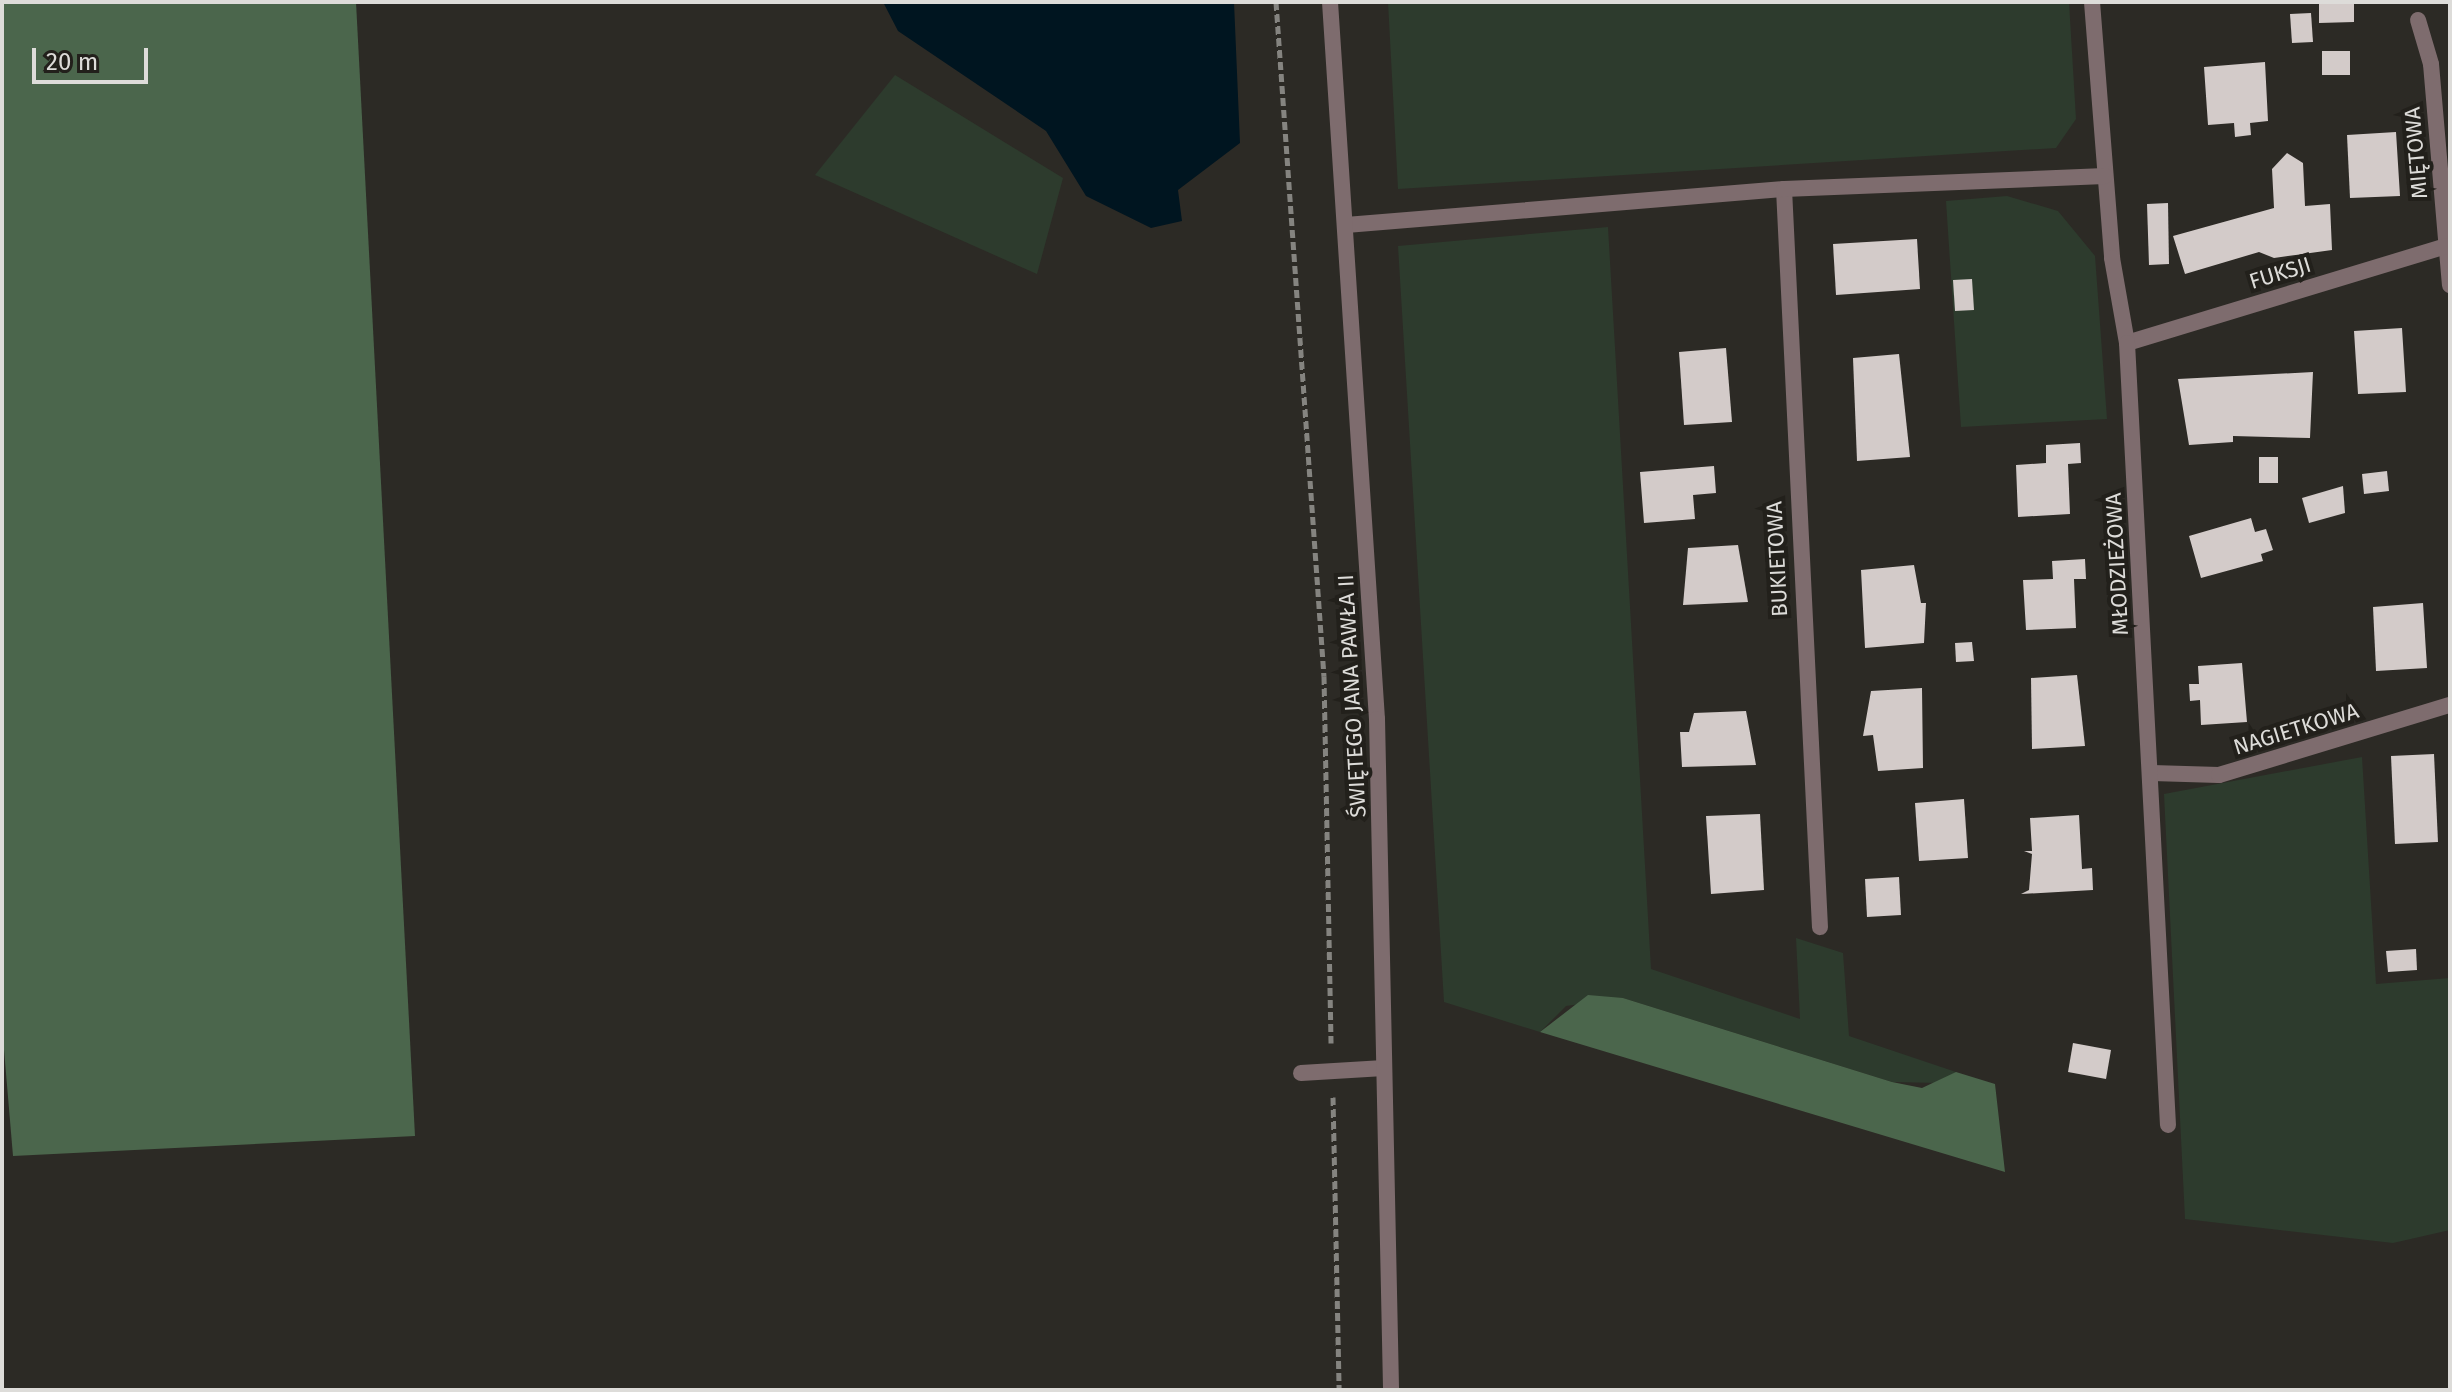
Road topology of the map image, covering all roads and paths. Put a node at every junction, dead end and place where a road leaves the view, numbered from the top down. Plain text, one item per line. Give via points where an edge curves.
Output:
1 (1276, 2) edge
2 (1330, 2) edge
3 (2092, 2) edge
4 (2418, 20) dead end
5 (2105, 176) junction
6 (1784, 189) junction
7 (1346, 225) junction
8 (2446, 246) junction
9 (2450, 285) edge
10 (2127, 343) junction
11 (2450, 705) edge
12 (2152, 773) junction
13 (1820, 927) dead end
14 (1384, 1068) junction
15 (1332, 1071) junction
16 (1301, 1073) dead end
17 (2168, 1125) dead end
18 (1339, 1390) edge
19 (1391, 1390) edge

1 - 15 path via 1324,676
2 - 7 street, ŚWIĘTEGO JANA PAWŁA II
3 - 5 street, MŁODZIEŻOWA
4 - 8 street, MIĘTOWA via 2431,64
5 - 6 street
5 - 10 street, MŁODZIEŻOWA
6 - 7 street
6 - 13 street, BUKIETOWA
7 - 14 street, ŚWIĘTEGO JANA PAWŁA II via 1377,719
8 - 9 street, MIĘTOWA
8 - 10 street, FUKSJI
10 - 12 street, MŁODZIEŻOWA
11 - 12 street, NAGIETKOWA via 2219,775
12 - 17 street, MŁODZIEŻOWA
14 - 15 street
14 - 19 street, ŚWIĘTEGO JANA PAWŁA II
15 - 16 street
15 - 18 path

